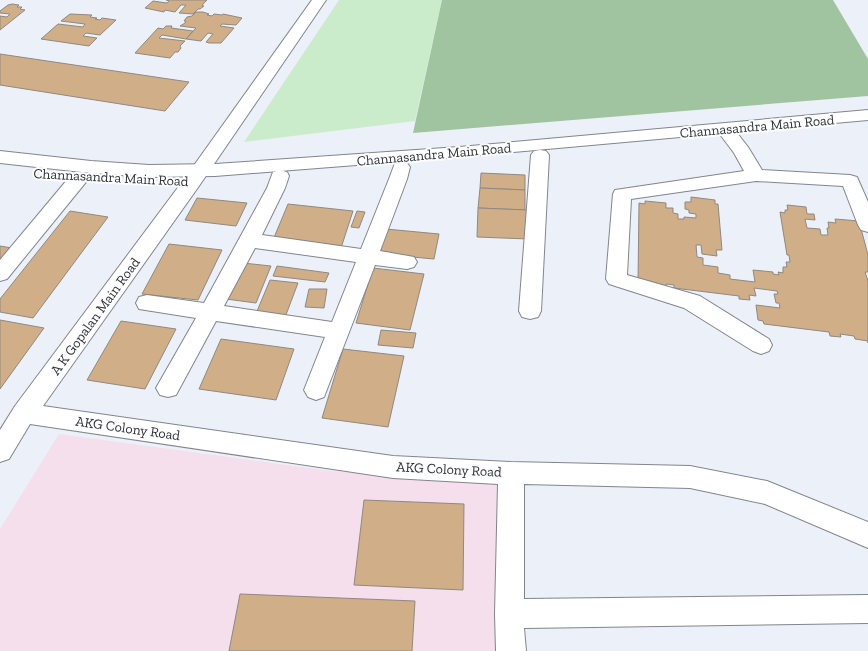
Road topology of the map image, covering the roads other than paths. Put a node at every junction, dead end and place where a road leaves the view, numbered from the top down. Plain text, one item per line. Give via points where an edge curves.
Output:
1 (319, 0) edge
2 (868, 115) edge
3 (868, 127) edge
4 (729, 135) junction
5 (540, 156) junction
6 (0, 157) edge
7 (401, 167) junction
8 (0, 169) edge
9 (756, 174) junction
10 (196, 176) junction
11 (280, 176) junction
12 (79, 178) junction
13 (868, 225) edge
14 (249, 240) junction
15 (368, 257) junction
16 (407, 262) dead end
17 (0, 274) edge
18 (147, 303) dead end
19 (530, 311) dead end
20 (210, 312) junction
21 (340, 331) junction
22 (761, 345) dead end
23 (168, 388) dead end
24 (316, 390) dead end
25 (24, 413) junction
26 (0, 451) edge
27 (511, 473) junction
28 (868, 535) edge
29 (868, 609) edge
30 (509, 614) junction
31 (510, 651) edge

1 - 10 street, A K Gopalan Main Road
2 - 4 street, Channasandra Main Road
3 - 4 street, Channasandra Main Road
4 - 5 street, Channasandra Main Road
4 - 9 street
4 - 10 street, Channasandra Main Road via 281,166
5 - 7 street, Channasandra Main Road
5 - 19 street
6 - 10 street, Channasandra Main Road
7 - 11 street, Channasandra Main Road
7 - 15 street
8 - 12 street, Channasandra Main Road
9 - 13 street via 850,181
9 - 22 street via 622,194 616,279 692,302
10 - 11 street, Channasandra Main Road
10 - 12 street, Channasandra Main Road
10 - 25 street, A K Gopalan Main Road
11 - 14 street
12 - 17 street
14 - 15 street
14 - 20 street
15 - 16 street
15 - 21 street
18 - 20 street
20 - 21 street
20 - 23 street
21 - 24 street
25 - 26 street, A K Gopalan Main Road
25 - 27 street, AKG Colony Road via 393,466
27 - 28 street, AKG Colony Road via 690,477 767,493
27 - 30 street
29 - 30 street
30 - 31 street

